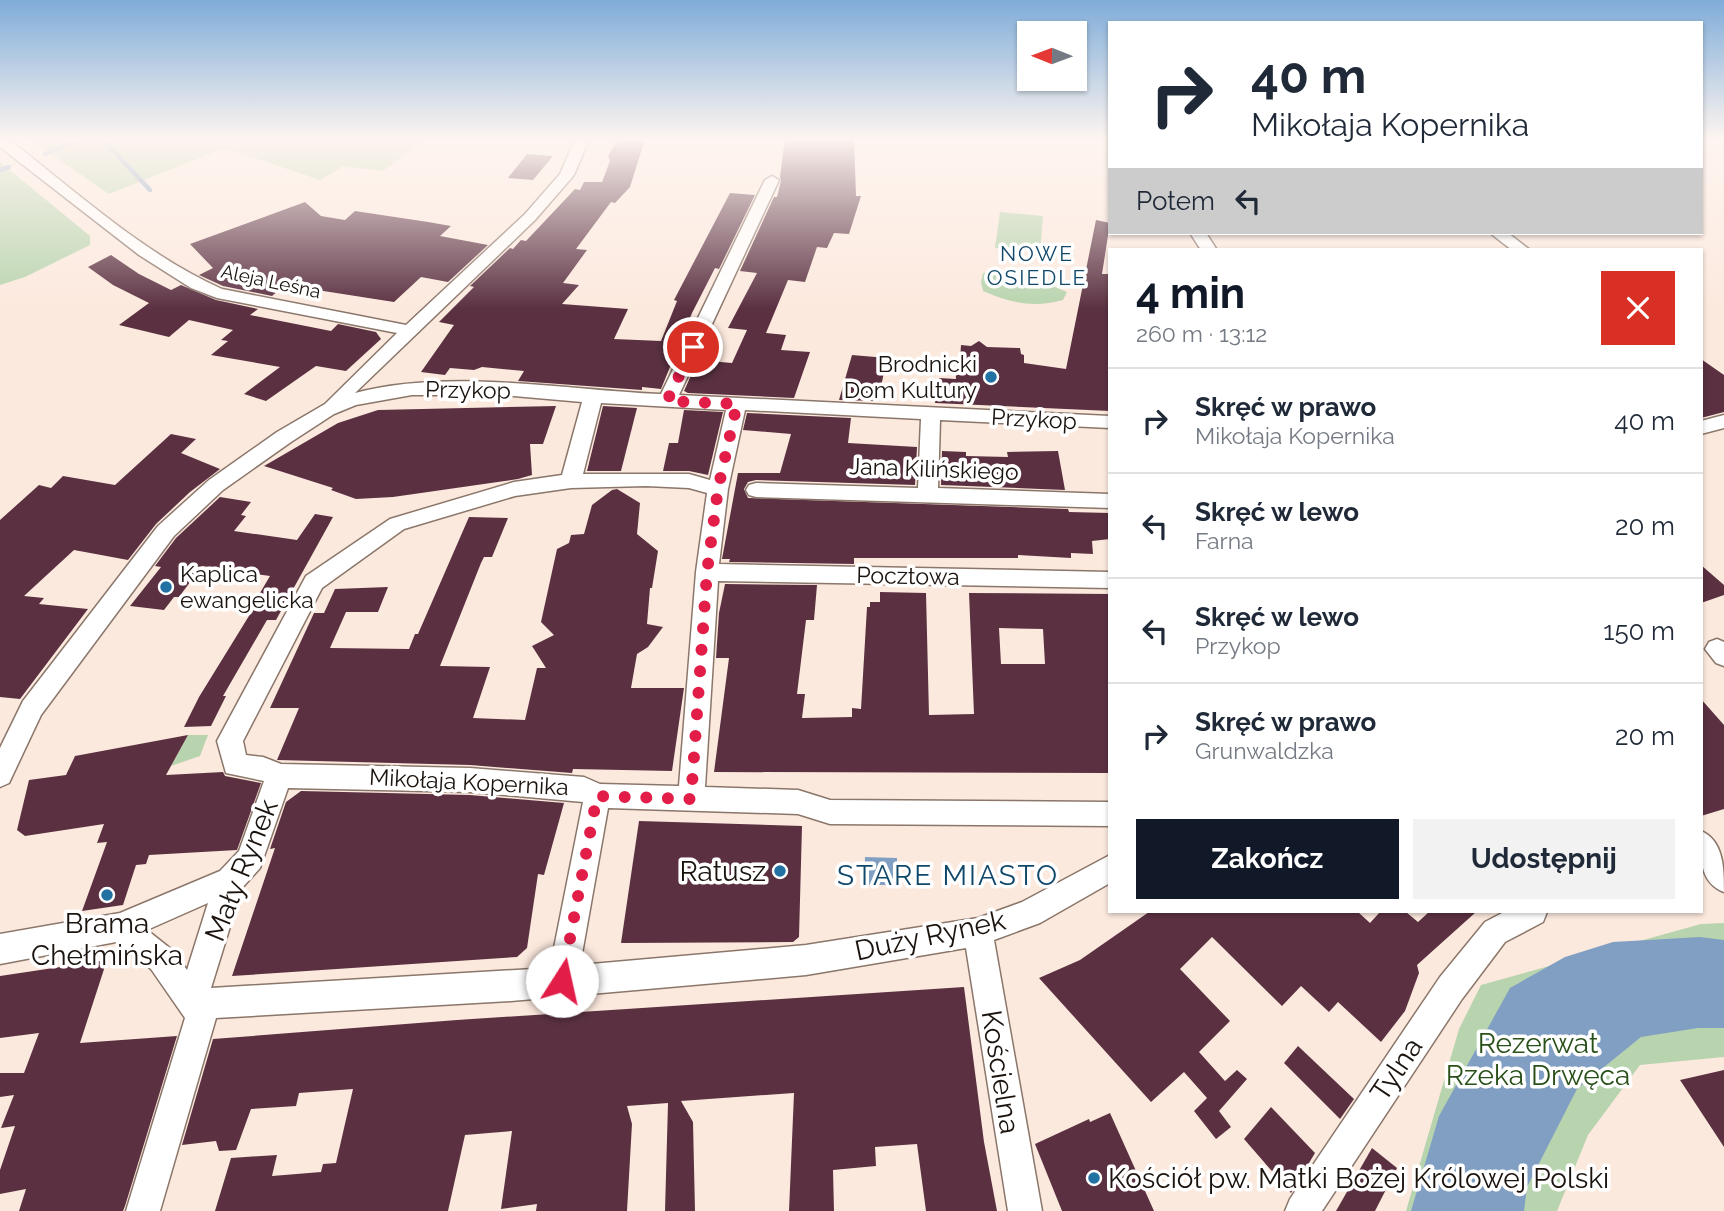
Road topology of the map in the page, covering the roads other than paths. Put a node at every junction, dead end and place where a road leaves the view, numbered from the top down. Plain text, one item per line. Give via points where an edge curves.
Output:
1 (72, 196) edge
2 (548, 196) edge
3 (765, 196) edge
4 (1501, 235) edge
5 (1519, 248) edge
6 (411, 331) junction
7 (593, 397) junction
8 (667, 401) junction
9 (737, 404) junction
10 (327, 410) junction
11 (931, 414) junction
12 (1724, 421) edge
13 (1108, 422) edge
14 (1703, 427) edge
15 (571, 481) junction
16 (718, 489) junction
17 (756, 490) dead end
18 (928, 494) junction
19 (1108, 502) edge
20 (707, 572) junction
21 (1108, 580) edge
22 (0, 775) edge
23 (279, 776) junction
24 (597, 796) junction
25 (691, 799) junction
26 (1108, 814) edge
27 (1703, 847) edge
28 (1108, 870) edge
29 (1703, 873) edge
30 (1724, 879) edge
31 (230, 880) junction
32 (1724, 885) edge
33 (1530, 913) edge
34 (120, 928) junction
35 (978, 932) junction
36 (0, 949) edge
37 (562, 981) junction
38 (191, 1004) junction
39 (144, 1211) edge
40 (1025, 1211) edge
41 (1302, 1211) edge

1 - 6 street, Aleja Leśna via 145,252 197,284 229,295
2 - 6 street
3 - 8 street
4 - 5 street
6 - 10 street
7 - 8 street, Przykop
7 - 10 street, Przykop via 501,389 412,389 371,395
7 - 15 street
8 - 9 street, Przykop
9 - 11 street, Przykop
9 - 16 street
10 - 22 street, Przykop via 216,485 166,531 46,687
11 - 13 street, Przykop
11 - 18 street
12 - 14 street
15 - 16 street via 689,481
15 - 23 street, Mikołaja Kopernika via 514,489 397,524 314,582 230,741 234,765 263,768
16 - 20 street
17 - 18 street, Jana Kilińskiego
18 - 19 street, Jana Kilińskiego
20 - 21 street, Pocztowa
20 - 25 street
23 - 24 street, Mikołaja Kopernika via 470,780 584,789
23 - 31 street, Mały Rynek via 250,859
24 - 25 street, Mikołaja Kopernika
24 - 37 street
25 - 26 street, Mikołaja Kopernika via 798,802 824,811
27 - 30 street
28 - 35 street, Duży Rynek via 1030,913
29 - 32 street
31 - 34 street
31 - 38 street, Mały Rynek
33 - 41 street, Tylna via 1495,932 1451,988
34 - 36 street
34 - 38 street via 161,958
35 - 37 street, Duży Rynek via 822,957
35 - 40 street, Kościelna
37 - 38 street, Duży Rynek
38 - 39 street via 201,1021

